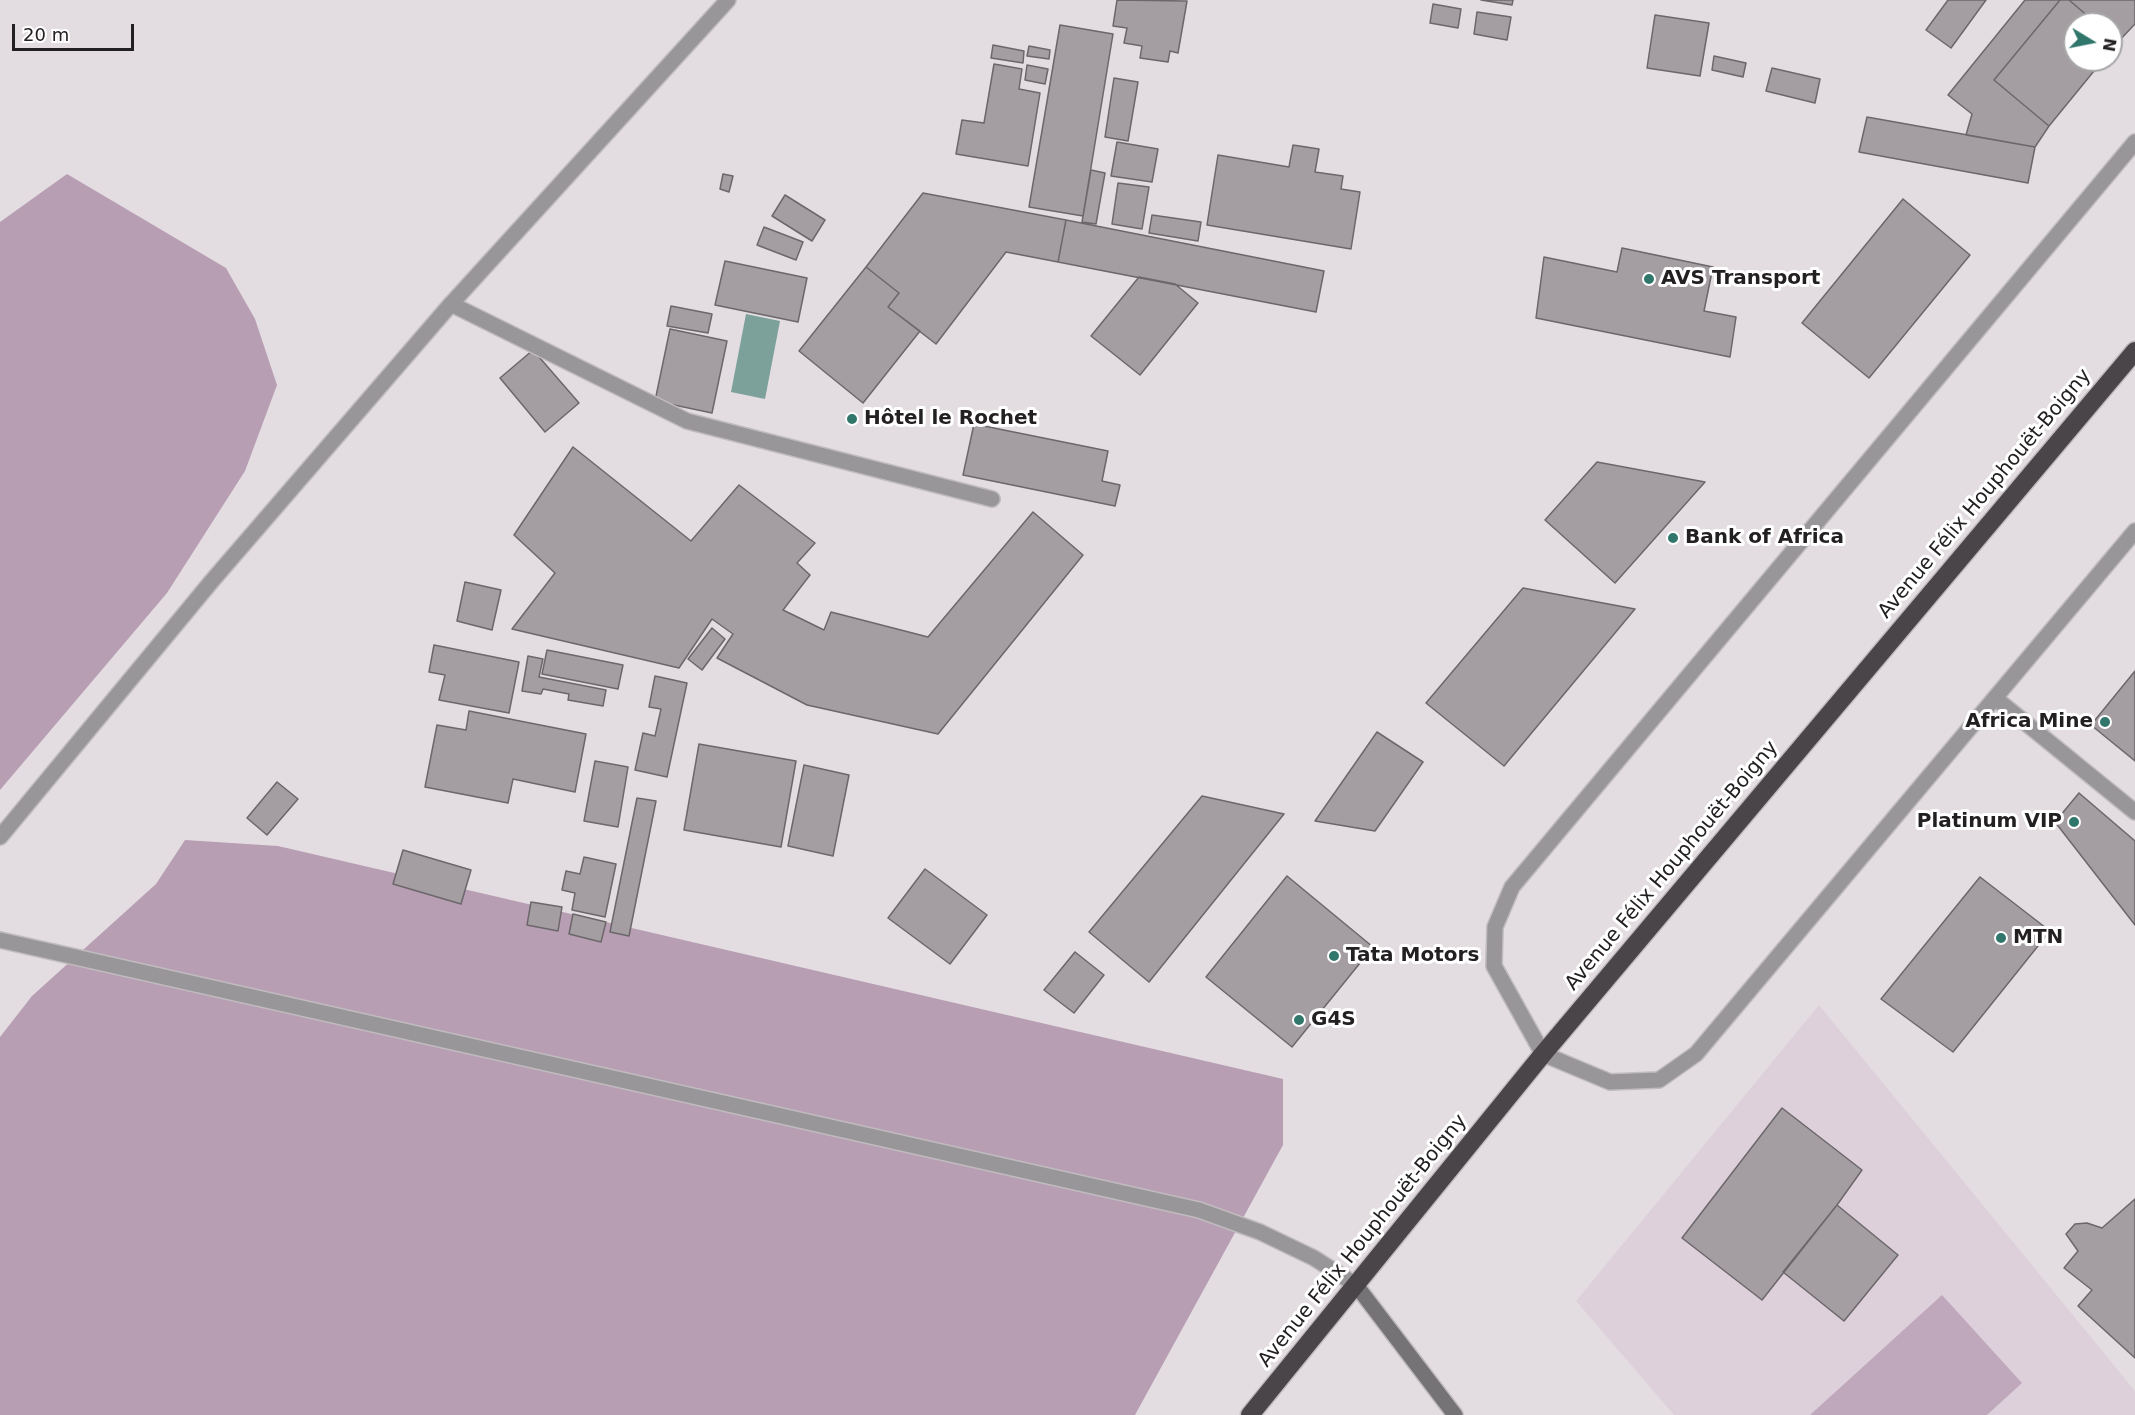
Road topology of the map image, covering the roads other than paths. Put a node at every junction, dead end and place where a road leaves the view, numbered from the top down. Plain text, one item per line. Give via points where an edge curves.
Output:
1 (728, 0) edge
2 (2135, 142) edge
3 (451, 304) junction
4 (2135, 351) edge
5 (992, 499) dead end
6 (2135, 531) edge
7 (1995, 698) junction
8 (2135, 812) edge
9 (0, 837) edge
10 (0, 940) edge
11 (1543, 1054) junction
12 (1356, 1285) junction
13 (1250, 1415) edge
14 (1455, 1415) edge

1 - 3 street
2 - 11 street via 1512,887 1495,927 1494,966
3 - 5 street via 687,421
3 - 9 street via 211,582
4 - 11 highway, Avenue Félix Houphouët-Boigny
6 - 7 street
7 - 8 street
7 - 11 street via 1696,1054 1659,1080 1611,1082
10 - 12 street via 1199,1209 1314,1258
11 - 12 highway, Avenue Félix Houphouët-Boigny
12 - 13 highway, Avenue Félix Houphouët-Boigny
12 - 14 street

